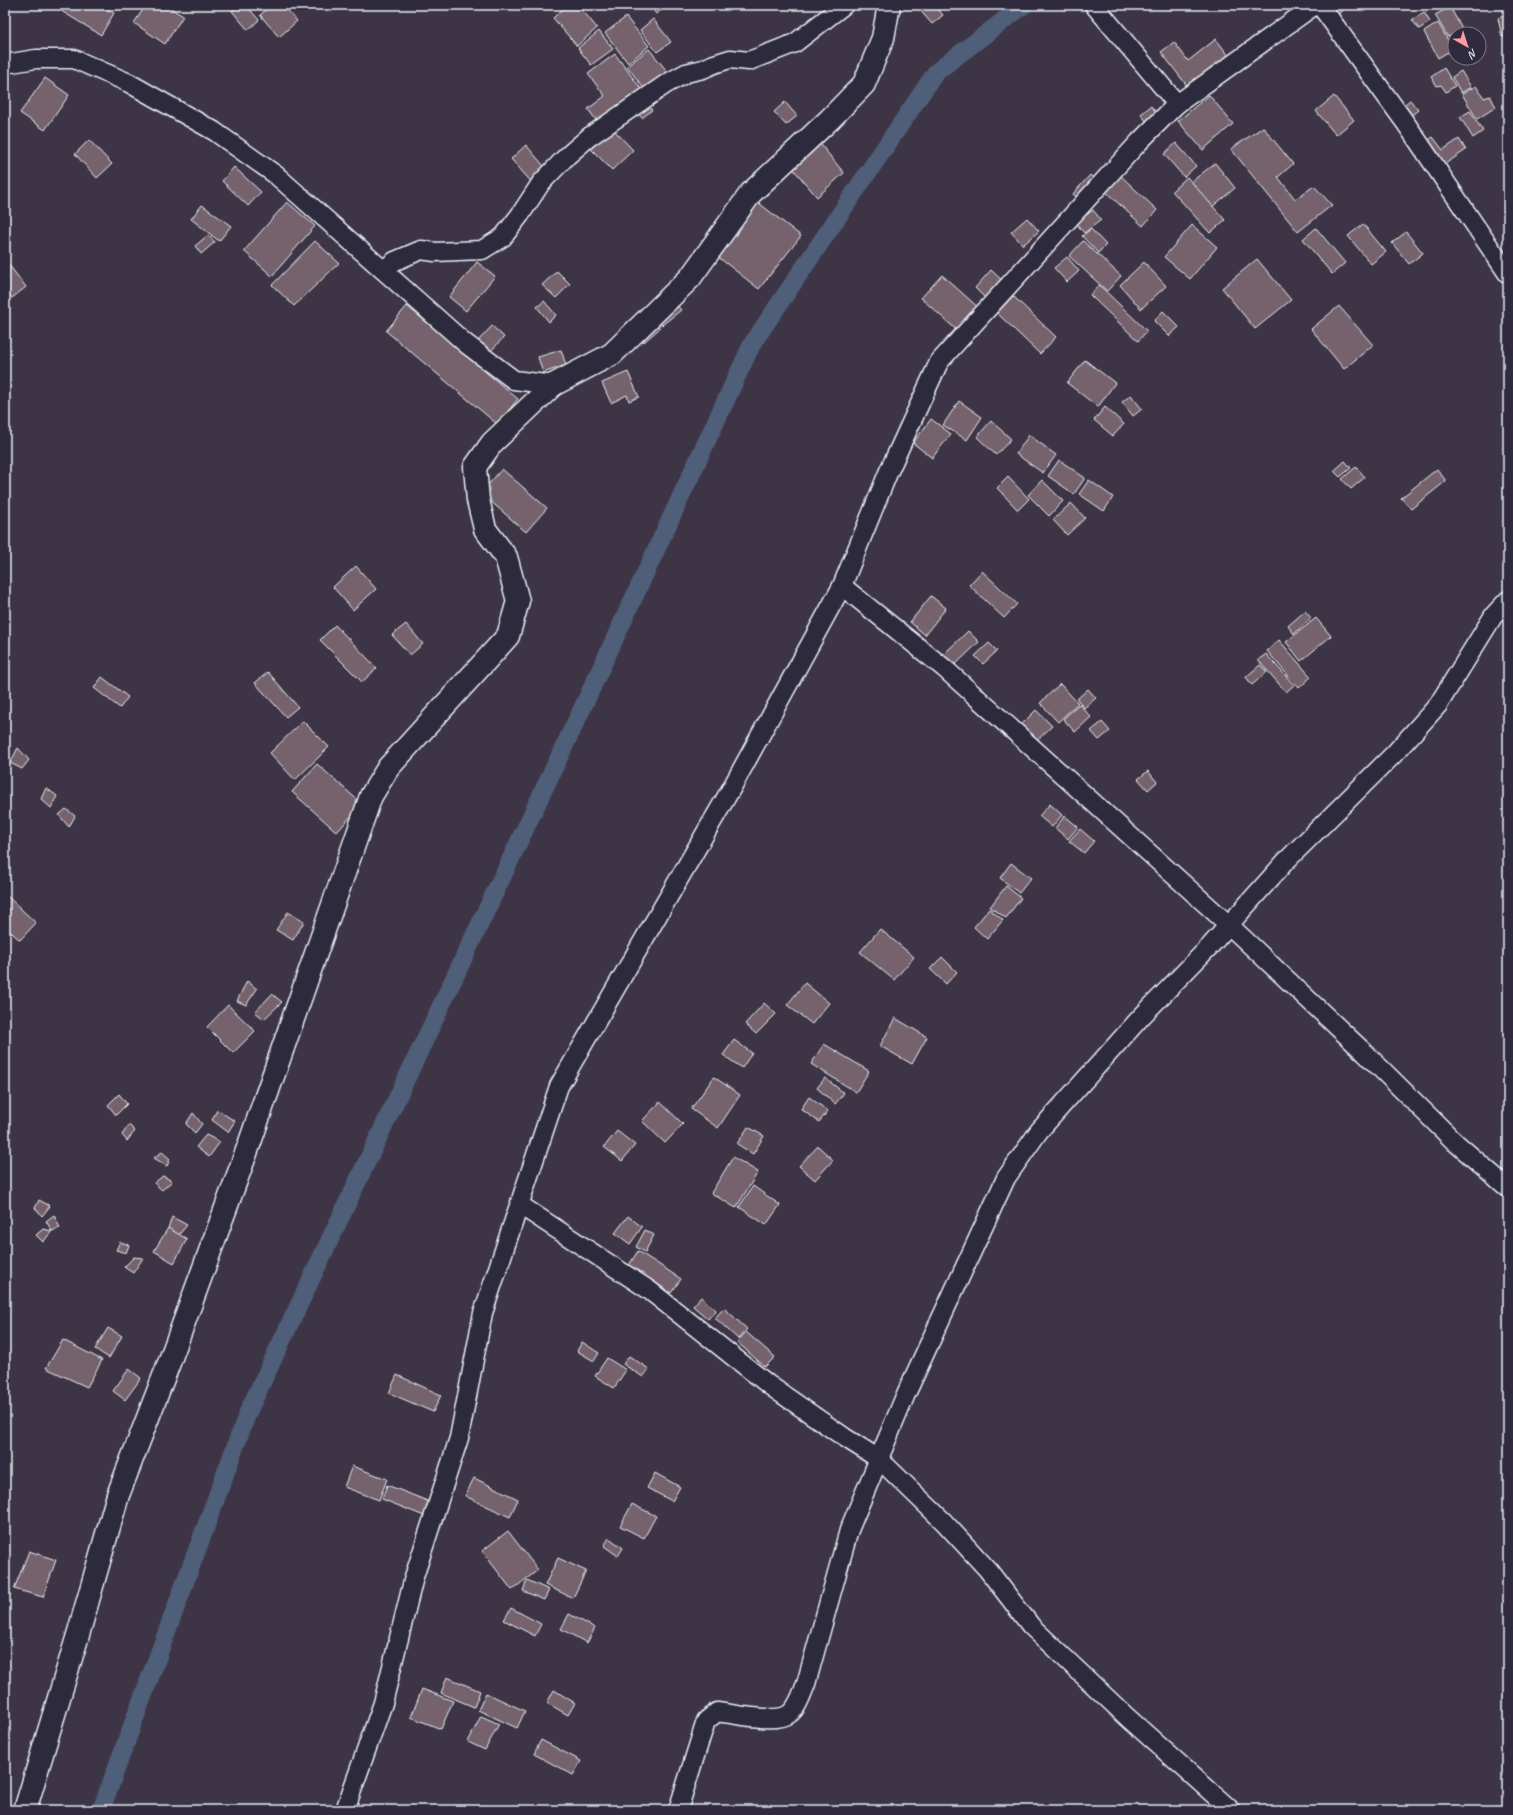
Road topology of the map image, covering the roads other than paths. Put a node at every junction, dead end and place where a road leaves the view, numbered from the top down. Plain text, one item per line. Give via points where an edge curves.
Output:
1 (844, 5) edge
2 (889, 5) edge
3 (1094, 5) edge
4 (1315, 5) edge
5 (1320, 5) edge
6 (5, 64) edge
7 (1177, 104) junction
8 (383, 270) junction
9 (1508, 274) edge
10 (553, 385) junction
11 (842, 586) junction
12 (1508, 600) edge
13 (1229, 925) junction
14 (1508, 1188) edge
15 (520, 1205) junction
16 (879, 1459) junction
17 (25, 1810) edge
18 (345, 1810) edge
19 (678, 1810) edge
20 (1231, 1810) edge

1 - 8 street via 795,42 749,61 730,59 714,64 666,84 589,137 567,156 541,183 503,237 482,250 421,250 395,261
2 - 10 street via 882,38 864,84 751,193 690,278 612,354
3 - 7 street
4 - 7 street
5 - 9 street via 1407,125
6 - 8 street via 36,59 74,59 129,83 214,131 276,175
7 - 11 street via 1139,142 939,362 888,473
8 - 10 street via 464,343 514,380
10 - 17 street via 492,443 475,467 478,500 485,529 506,557 518,601 508,636 388,768 371,796 249,1145 118,1495
11 - 13 street via 944,668
11 - 15 street via 731,789 559,1086
12 - 13 street via 1494,615 1438,705 1394,754 1285,862
13 - 14 street via 1456,1143
13 - 16 street via 1141,1017 1039,1131 1006,1178 906,1394
15 - 16 street via 649,1290 769,1385
15 - 18 street via 483,1313 459,1438 414,1577 383,1703
16 - 19 street via 849,1530 806,1684 798,1702 790,1714 778,1718 718,1712 706,1721
16 - 20 street via 944,1522 988,1570 1031,1626

